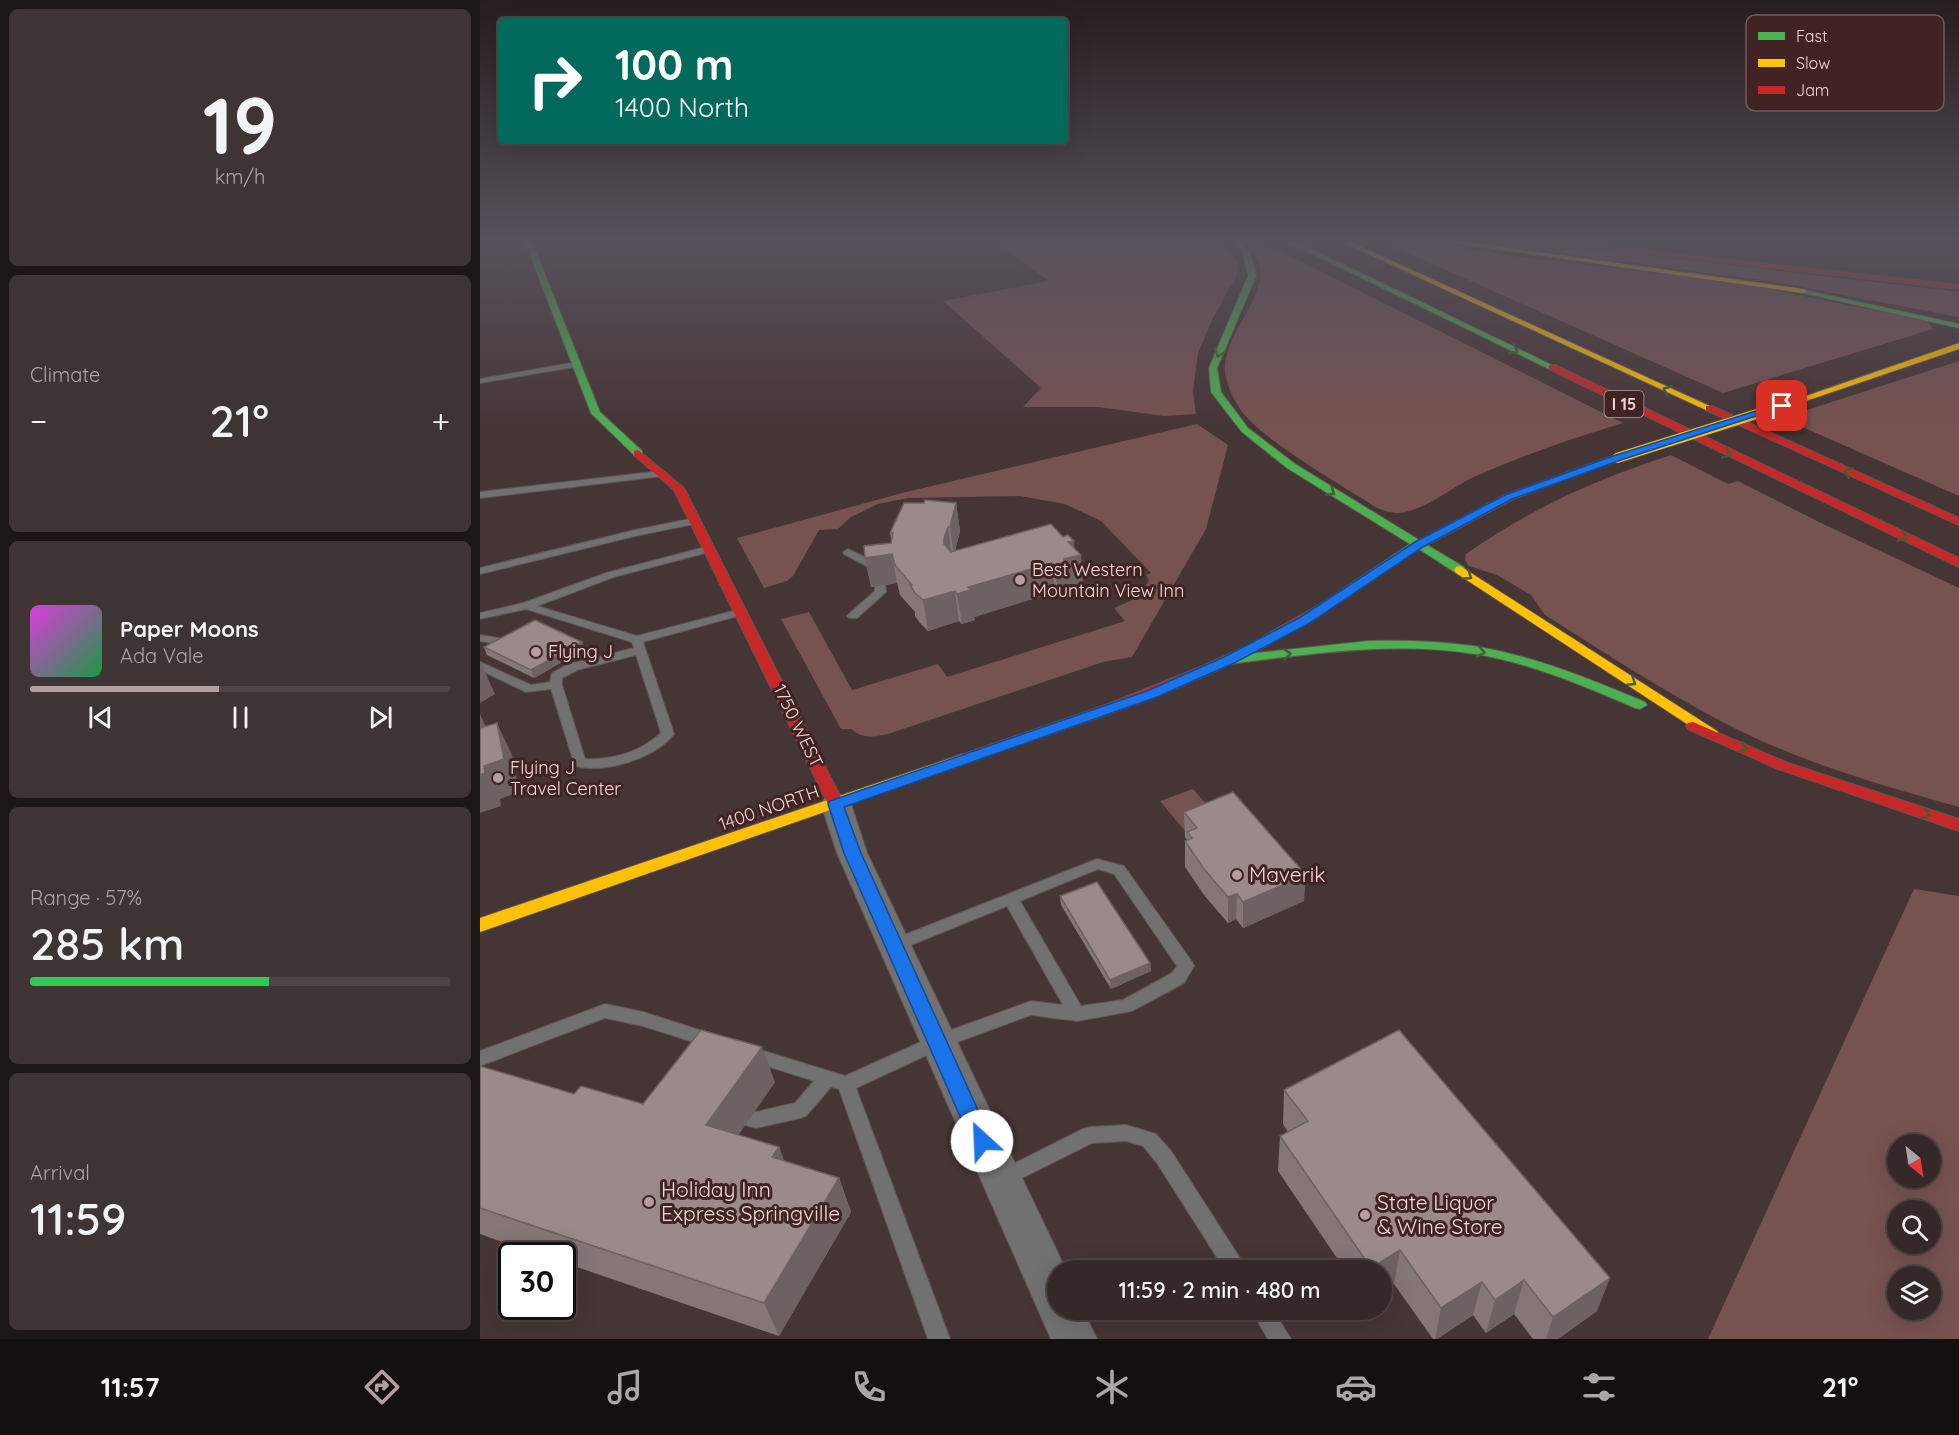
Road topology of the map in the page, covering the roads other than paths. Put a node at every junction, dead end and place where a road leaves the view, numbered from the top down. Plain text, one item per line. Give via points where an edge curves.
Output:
1 (553, 304) edge
2 (1240, 304) edge
3 (1420, 304) edge
4 (1482, 304) edge
5 (1871, 304) edge
6 (1959, 326) edge
7 (1959, 346) edge
8 (577, 364) junction
9 (480, 381) edge
10 (660, 474) junction
11 (480, 495) edge
12 (695, 521) junction
13 (1959, 522) edge
14 (1419, 544) junction
15 (710, 549) junction
16 (848, 552) dead end
17 (1959, 563) edge
18 (480, 571) edge
19 (526, 606) junction
20 (741, 612) junction
21 (480, 616) edge
22 (853, 616) dead end
23 (480, 638) edge
24 (510, 643) edge
25 (638, 645) junction
26 (1229, 660) junction
27 (480, 666) edge
28 (556, 685) junction
29 (1712, 734) junction
30 (836, 804) junction
31 (1959, 825) edge
32 (1011, 899) junction
33 (480, 925) edge
34 (896, 945) junction
35 (1077, 1014) junction
36 (703, 1039) junction
37 (938, 1042) junction
38 (691, 1055) edge
39 (480, 1059) edge
40 (828, 1078) junction
41 (846, 1084) junction
42 (716, 1108) edge
43 (1000, 1179) junction
44 (1230, 1260) edge
45 (1047, 1279) edge
46 (1065, 1320) edge
47 (1268, 1320) edge
48 (939, 1339) edge
49 (1074, 1339) edge
50 (1280, 1339) edge

1 - 8 main road, 1750 WEST
2 -> 14 main road via 1213,368 1216,392 1245,430 1291,466
3 -> 17 main road, I 15
13 -> 4 main road, I 15
5 - 6 main road
7 - 14 main road, 1400 NORTH, bridge via 1509,497
8 - 9 lane
8 - 10 main road, 1750 WEST via 596,413
10 - 11 lane
10 - 12 main road, 1750 WEST via 679,488
12 - 15 main road, 1750 WEST
12 - 18 lane
14 - 26 main road, 1400 NORTH via 1304,621
14 -> 29 main road
15 - 19 lane via 610,575
15 - 20 main road, 1750 WEST
16 - 22 lane via 879,568 881,592
19 - 21 lane
19 - 25 lane
20 - 25 lane
20 - 30 main road, 1750 WEST
23 - 24 lane
25 - 28 lane via 560,669
25 - 28 lane via 668,734 656,746 599,765 580,763
26 -> 29 main road via 1402,645 1482,652 1546,667
26 - 30 main road, 1400 NORTH via 1152,694
27 - 28 lane via 530,689
29 -> 31 main road via 1783,766
30 - 33 main road, 1400 NORTH
30 - 34 street, 1750 WEST via 852,853
32 - 34 lane
32 - 35 lane
32 - 35 lane via 1097,864 1119,870 1186,966 1178,978 1126,1006
34 - 37 street, 1750 WEST
35 - 37 lane via 1031,1008
36 - 38 lane
36 - 39 lane via 605,1011
36 - 40 lane
37 - 41 lane
37 - 43 street, 1750 WEST
40 - 41 lane
40 - 42 lane via 800,1110 756,1120
41 - 48 lane
43 - 44 lane via 1090,1135 1126,1133 1149,1140
43 - 45 street, 1750 WEST
46 - 49 street
47 - 50 lane

